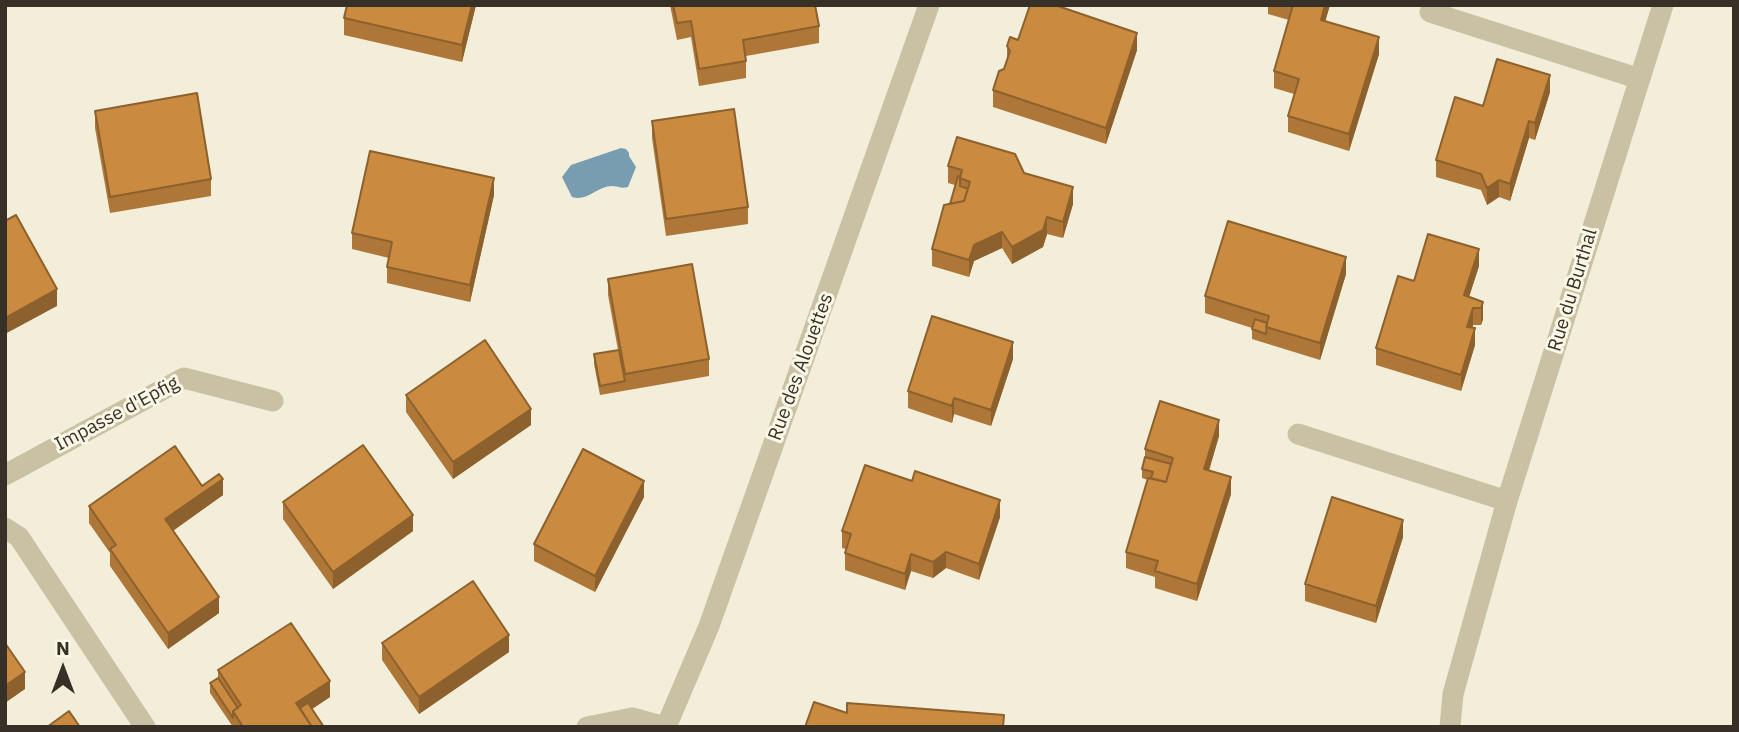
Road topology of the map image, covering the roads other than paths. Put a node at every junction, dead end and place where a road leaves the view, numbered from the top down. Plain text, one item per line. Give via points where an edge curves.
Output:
1 (929, 5) edge
2 (1663, 5) edge
3 (1430, 12) dead end
4 (1640, 79) junction
5 (273, 401) dead end
6 (1298, 434) dead end
7 (5, 475) edge
8 (1507, 501) junction
9 (5, 528) edge
10 (145, 727) edge
11 (587, 727) edge
12 (666, 727) edge
13 (1450, 727) edge

1 - 12 street, Rue des Alouettes via 709,626
2 - 4 street, Rue du Burthal
3 - 4 street
4 - 8 street, Rue du Burthal
5 - 7 street, Impasse d'Epfig via 184,377
6 - 8 street
8 - 13 street, Rue du Burthal via 1453,694
9 - 10 street via 19,537
11 - 12 street via 632,718

